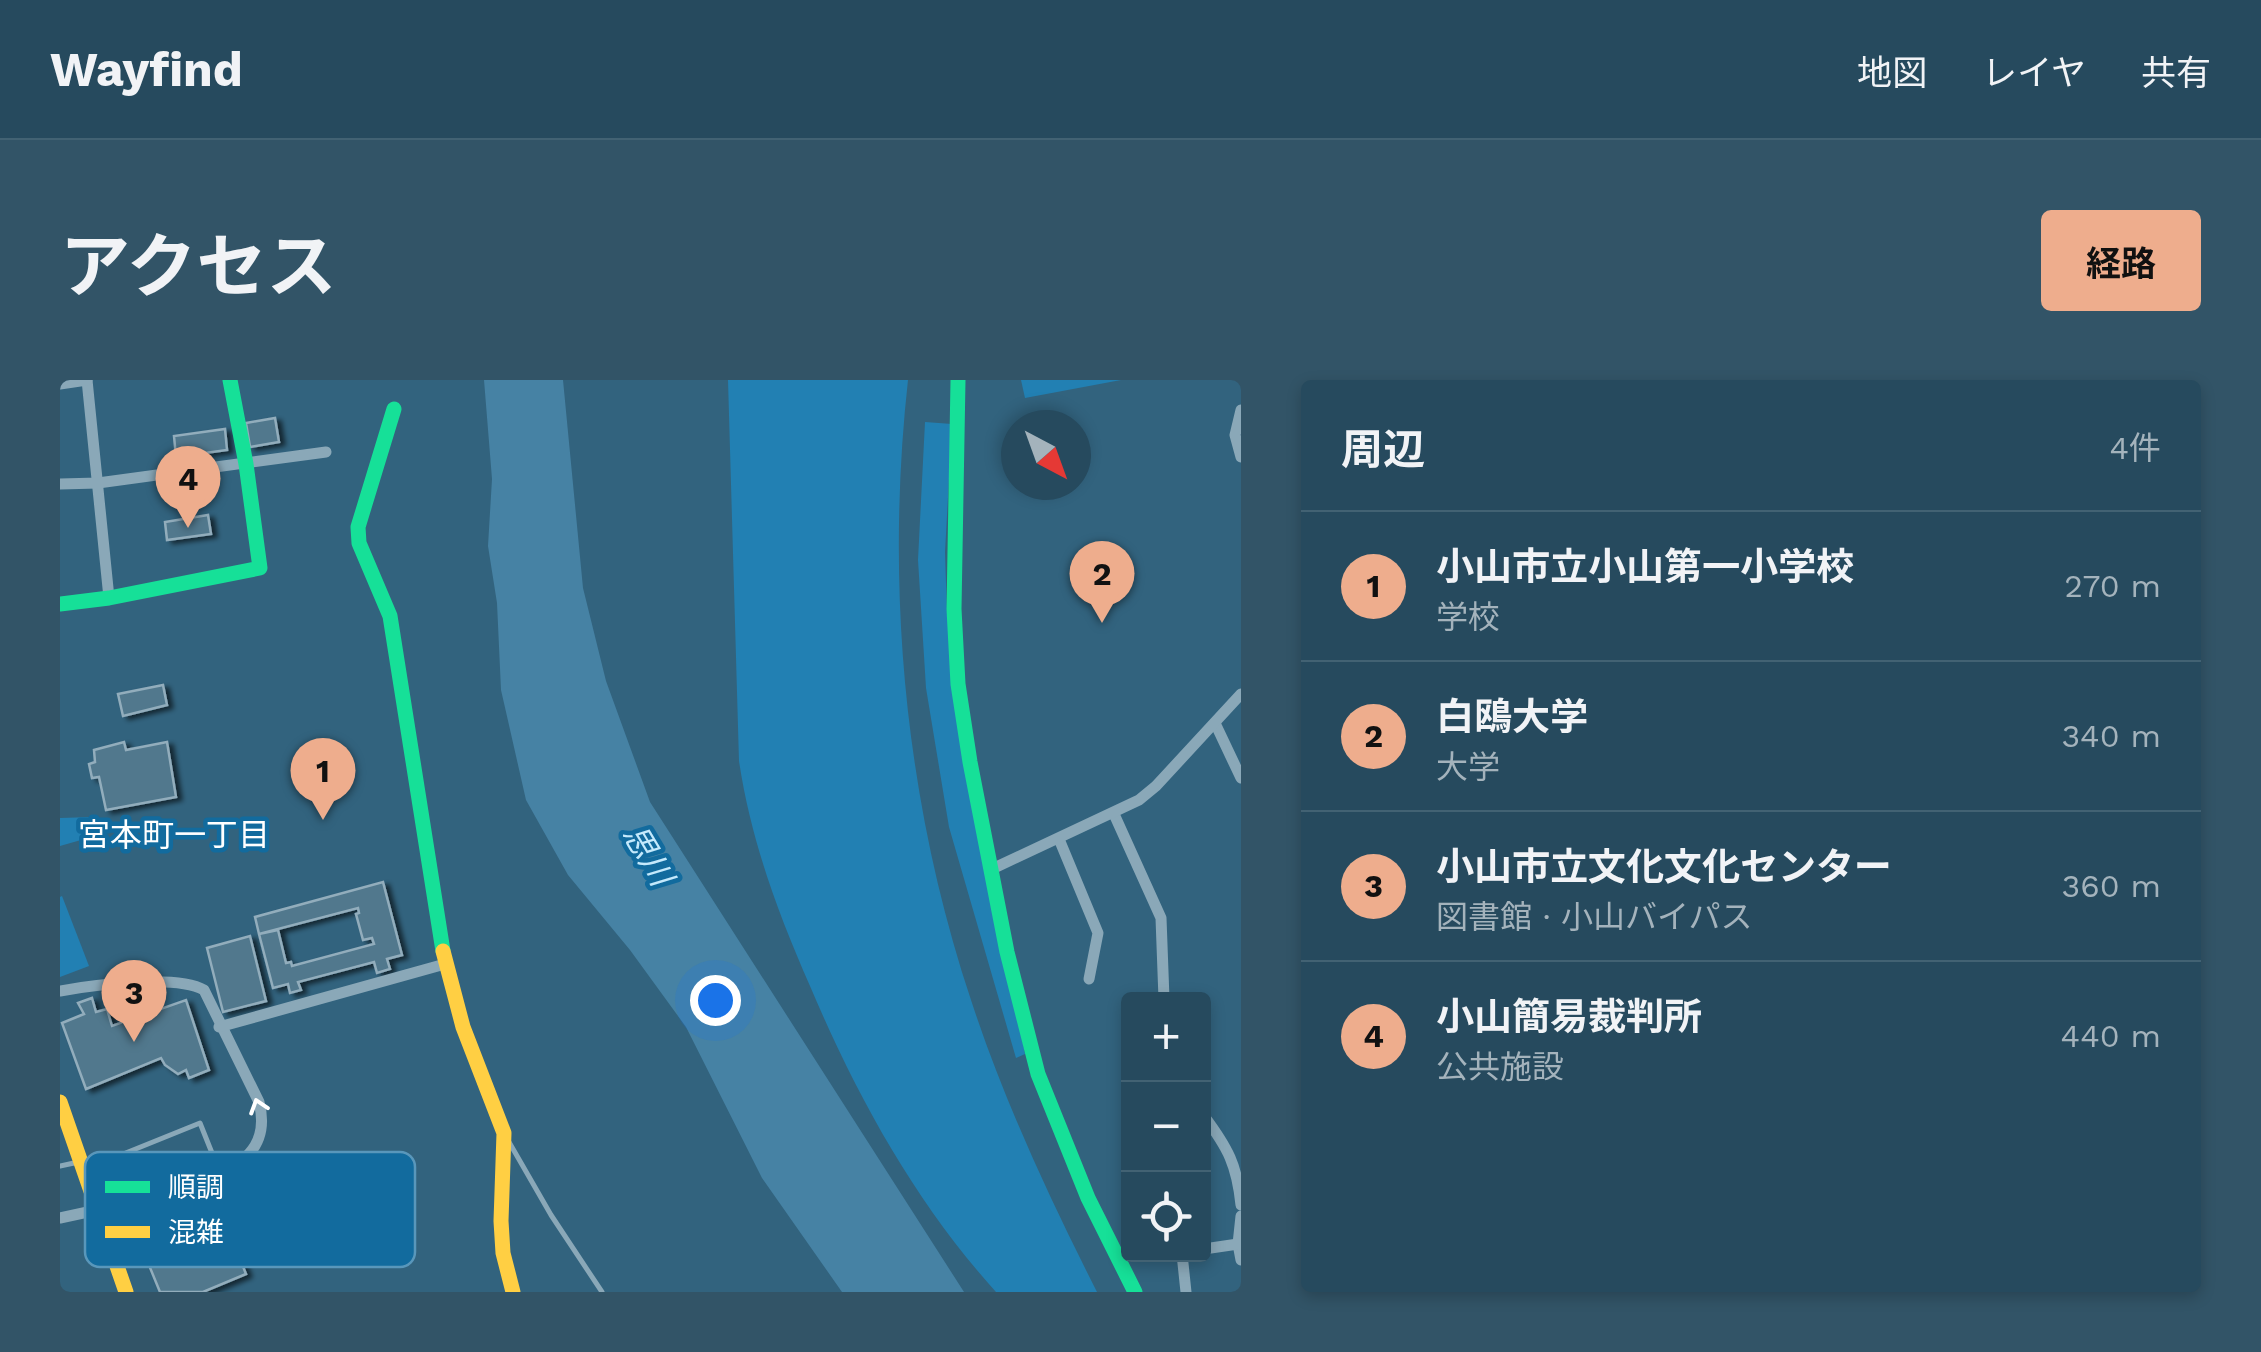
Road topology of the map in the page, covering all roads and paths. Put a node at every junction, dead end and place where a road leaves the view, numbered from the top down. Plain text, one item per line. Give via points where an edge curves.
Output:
1 (87, 380) edge
2 (230, 380) edge
3 (958, 380) edge
4 (60, 384) edge
5 (394, 410) dead end
6 (1240, 417) edge
7 (326, 452) dead end
8 (1241, 457) edge
9 (246, 464) junction
10 (60, 484) edge
11 (98, 484) junction
12 (109, 598) junction
13 (60, 604) edge
14 (1241, 694) edge
15 (1215, 723) junction
16 (1241, 778) edge
17 (1114, 814) junction
18 (1058, 839) junction
19 (992, 869) junction
20 (445, 964) junction
21 (1090, 979) dead end
22 (60, 991) edge
23 (1164, 992) edge
24 (220, 1027) junction
25 (60, 1102) edge
26 (1211, 1125) edge
27 (504, 1133) junction
28 (127, 1152) edge
29 (212, 1152) edge
30 (252, 1152) edge
31 (60, 1166) edge
32 (83, 1166) junction
33 (85, 1172) edge
34 (1241, 1205) edge
35 (85, 1213) edge
36 (1241, 1216) edge
37 (60, 1218) edge
38 (1238, 1244) junction
39 (1211, 1248) edge
40 (1241, 1260) edge
41 (1183, 1262) edge
42 (117, 1267) edge
43 (126, 1292) edge
44 (512, 1292) edge
45 (602, 1292) edge
46 (1135, 1292) edge
47 (1186, 1292) edge

1 - 4 street
1 - 11 street
2 - 9 main road
3 - 19 main road via 958,684
5 - 20 main road via 358,527 359,543 390,616
6 - 8 street via 1235,434
7 - 9 street
9 - 11 street
9 - 12 main road via 260,568
10 - 11 street
11 - 12 street
12 - 13 main road
14 - 15 street
15 - 16 street
15 - 17 street via 1156,786
17 - 18 street
17 - 23 street via 1161,918
18 - 19 street
18 - 21 street via 1098,933
19 - 46 main road via 1038,1074
20 - 24 street
20 - 27 main road
22 - 24 street via 110,983 194,984 212,1003
30 -> 24 street via 264,1121
25 - 32 main road
26 - 34 street via 1228,1148
27 - 44 main road via 501,1220
27 - 45 lane
28 - 29 lane via 200,1123
31 - 32 lane
32 - 33 main road
35 - 37 street
36 - 38 street
38 - 39 street
38 - 40 street
41 - 47 street
42 - 43 main road

